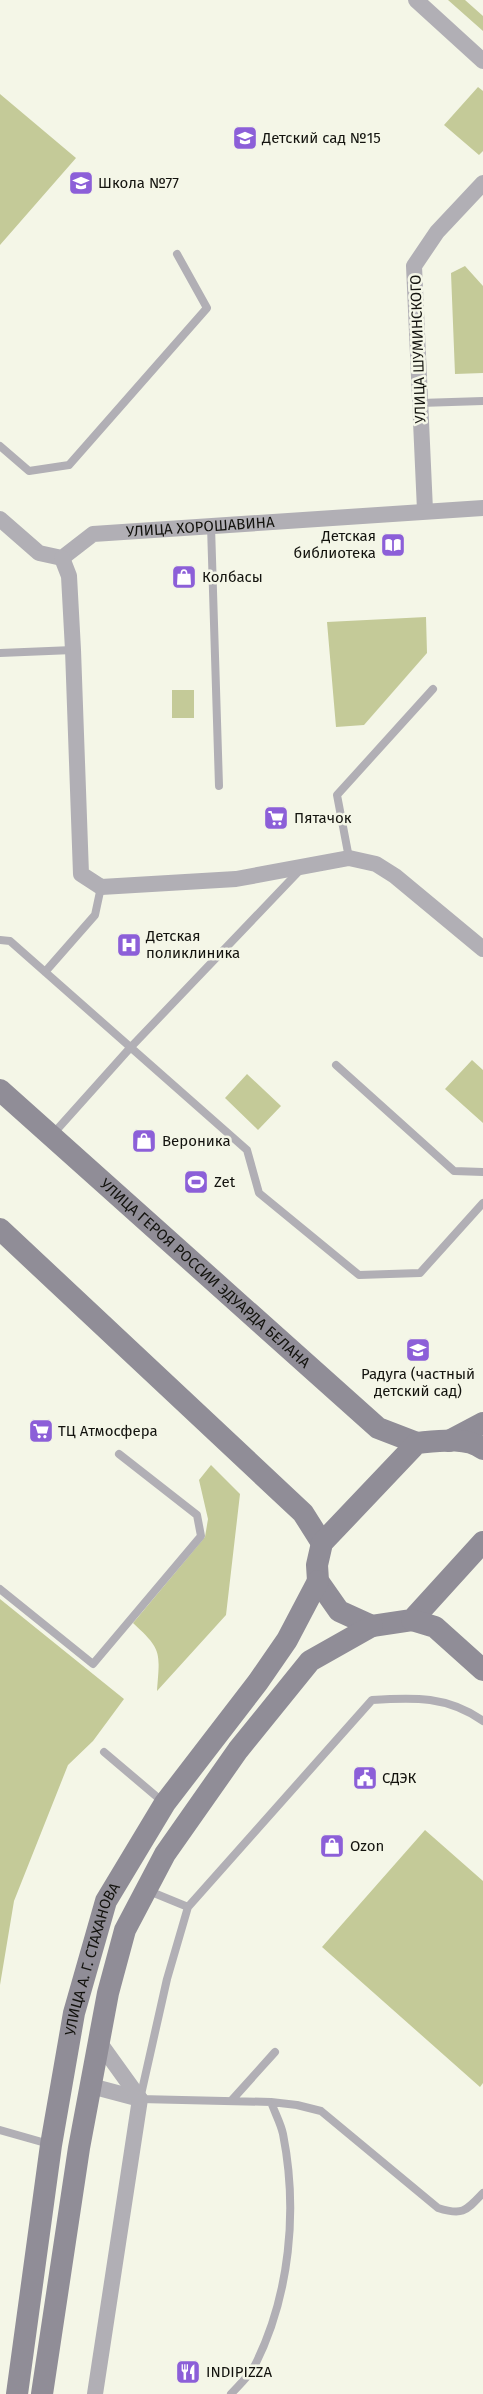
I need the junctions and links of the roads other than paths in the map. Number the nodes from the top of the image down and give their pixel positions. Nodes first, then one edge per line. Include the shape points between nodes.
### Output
1 (416, 0) edge
2 (483, 61) edge
3 (483, 183) edge
4 (177, 254) dead end
5 (483, 401) edge
6 (420, 403) junction
7 (0, 446) edge
8 (483, 508) edge
9 (425, 510) junction
10 (0, 519) edge
11 (211, 526) junction
12 (62, 558) junction
13 (0, 645) edge
14 (74, 650) junction
15 (9, 652) junction
16 (0, 653) edge
17 (433, 689) dead end
18 (219, 786) dead end
19 (349, 858) junction
20 (305, 866) junction
21 (101, 887) junction
22 (0, 940) edge
23 (483, 949) edge
24 (45, 972) junction
25 (130, 1048) junction
26 (336, 1065) dead end
27 (0, 1090) edge
28 (51, 1137) junction
29 (483, 1172) edge
30 (483, 1203) edge
31 (0, 1229) edge
32 (483, 1423) edge
33 (449, 1441) junction
34 (417, 1443) junction
35 (483, 1449) edge
36 (119, 1454) dead end
37 (483, 1542) edge
38 (322, 1543) junction
39 (318, 1581) junction
40 (0, 1589) edge
41 (412, 1620) junction
42 (372, 1626) junction
43 (483, 1670) edge
44 (483, 1721) edge
45 (104, 1752) dead end
46 (165, 1803) junction
47 (146, 1890) junction
48 (188, 1907) junction
49 (99, 2042) junction
50 (275, 2052) dead end
51 (91, 2086) junction
52 (140, 2099) junction
53 (231, 2101) junction
54 (271, 2102) junction
55 (0, 2130) edge
56 (51, 2145) junction
57 (483, 2193) edge
58 (17, 2394) edge
59 (42, 2394) edge
60 (95, 2394) edge
61 (231, 2394) edge

1 - 2 street
3 - 6 street, УЛИЦА ШУМИНСКОГО via 437,232 414,266
4 - 7 lane via 207,308 69,464 29,471
5 - 6 lane
6 - 9 street, УЛИЦА ШУМИНСКОГО
8 - 9 street, УЛИЦА ХОРОШАВИНА
9 - 11 street, УЛИЦА ХОРОШАВИНА
10 - 12 street via 38,553
11 - 12 street, УЛИЦА ХОРОШАВИНА via 93,534
11 - 18 lane
12 - 14 street via 69,576
13 - 15 lane
14 - 15 lane
14 - 21 street via 81,874
15 - 16 lane
17 - 19 lane via 337,795
19 - 20 street
19 - 23 street via 376,864 395,876
20 - 21 street via 236,879
20 - 25 lane
21 - 24 lane via 95,915
22 - 24 lane via 10,941
24 - 25 lane
25 - 28 lane
25 - 30 lane via 247,1150 260,1193 359,1275 420,1273
26 - 29 lane via 454,1171
27 - 28 main road, УЛИЦА ГЕРОЯ РОССИИ ЭДУАРДА БЕЛАНА
28 - 34 main road, УЛИЦА ГЕРОЯ РОССИИ ЭДУАРДА БЕЛАНА via 378,1428
31 - 38 main road via 303,1514
32 - 33 main road
33 - 34 main road
33 - 35 main road via 477,1444
34 - 38 main road
36 - 40 lane via 197,1516 200,1536 93,1664
37 - 41 main road
38 - 39 main road via 317,1565
39 - 42 main road via 339,1611
39 - 46 main road, УЛИЦА А. Г. СТАХАНОВА via 282,1647
41 - 42 main road
41 - 43 main road via 435,1627
42 - 47 main road, УЛИЦА А. Г. СТАХАНОВА via 310,1661 232,1758 165,1854
44 - 48 lane via 458,1706 416,1697 372,1700
45 - 46 lane
46 - 56 main road, УЛИЦА А. Г. СТАХАНОВА via 106,1901 74,2013
47 - 48 lane
47 - 49 main road, УЛИЦА А. Г. СТАХАНОВА via 125,1930
48 - 52 lane via 167,1979
49 - 51 main road, УЛИЦА А. Г. СТАХАНОВА
49 - 52 street
50 - 53 lane
51 - 52 street
51 - 59 main road, УЛИЦА А. Г. СТАХАНОВА
52 - 53 lane
52 - 60 street
53 - 54 lane
54 - 57 lane via 321,2111 438,2208 453,2213 466,2211
54 - 61 lane via 283,2133 291,2234 277,2307 255,2366
55 - 56 lane
56 - 58 main road, УЛИЦА А. Г. СТАХАНОВА

